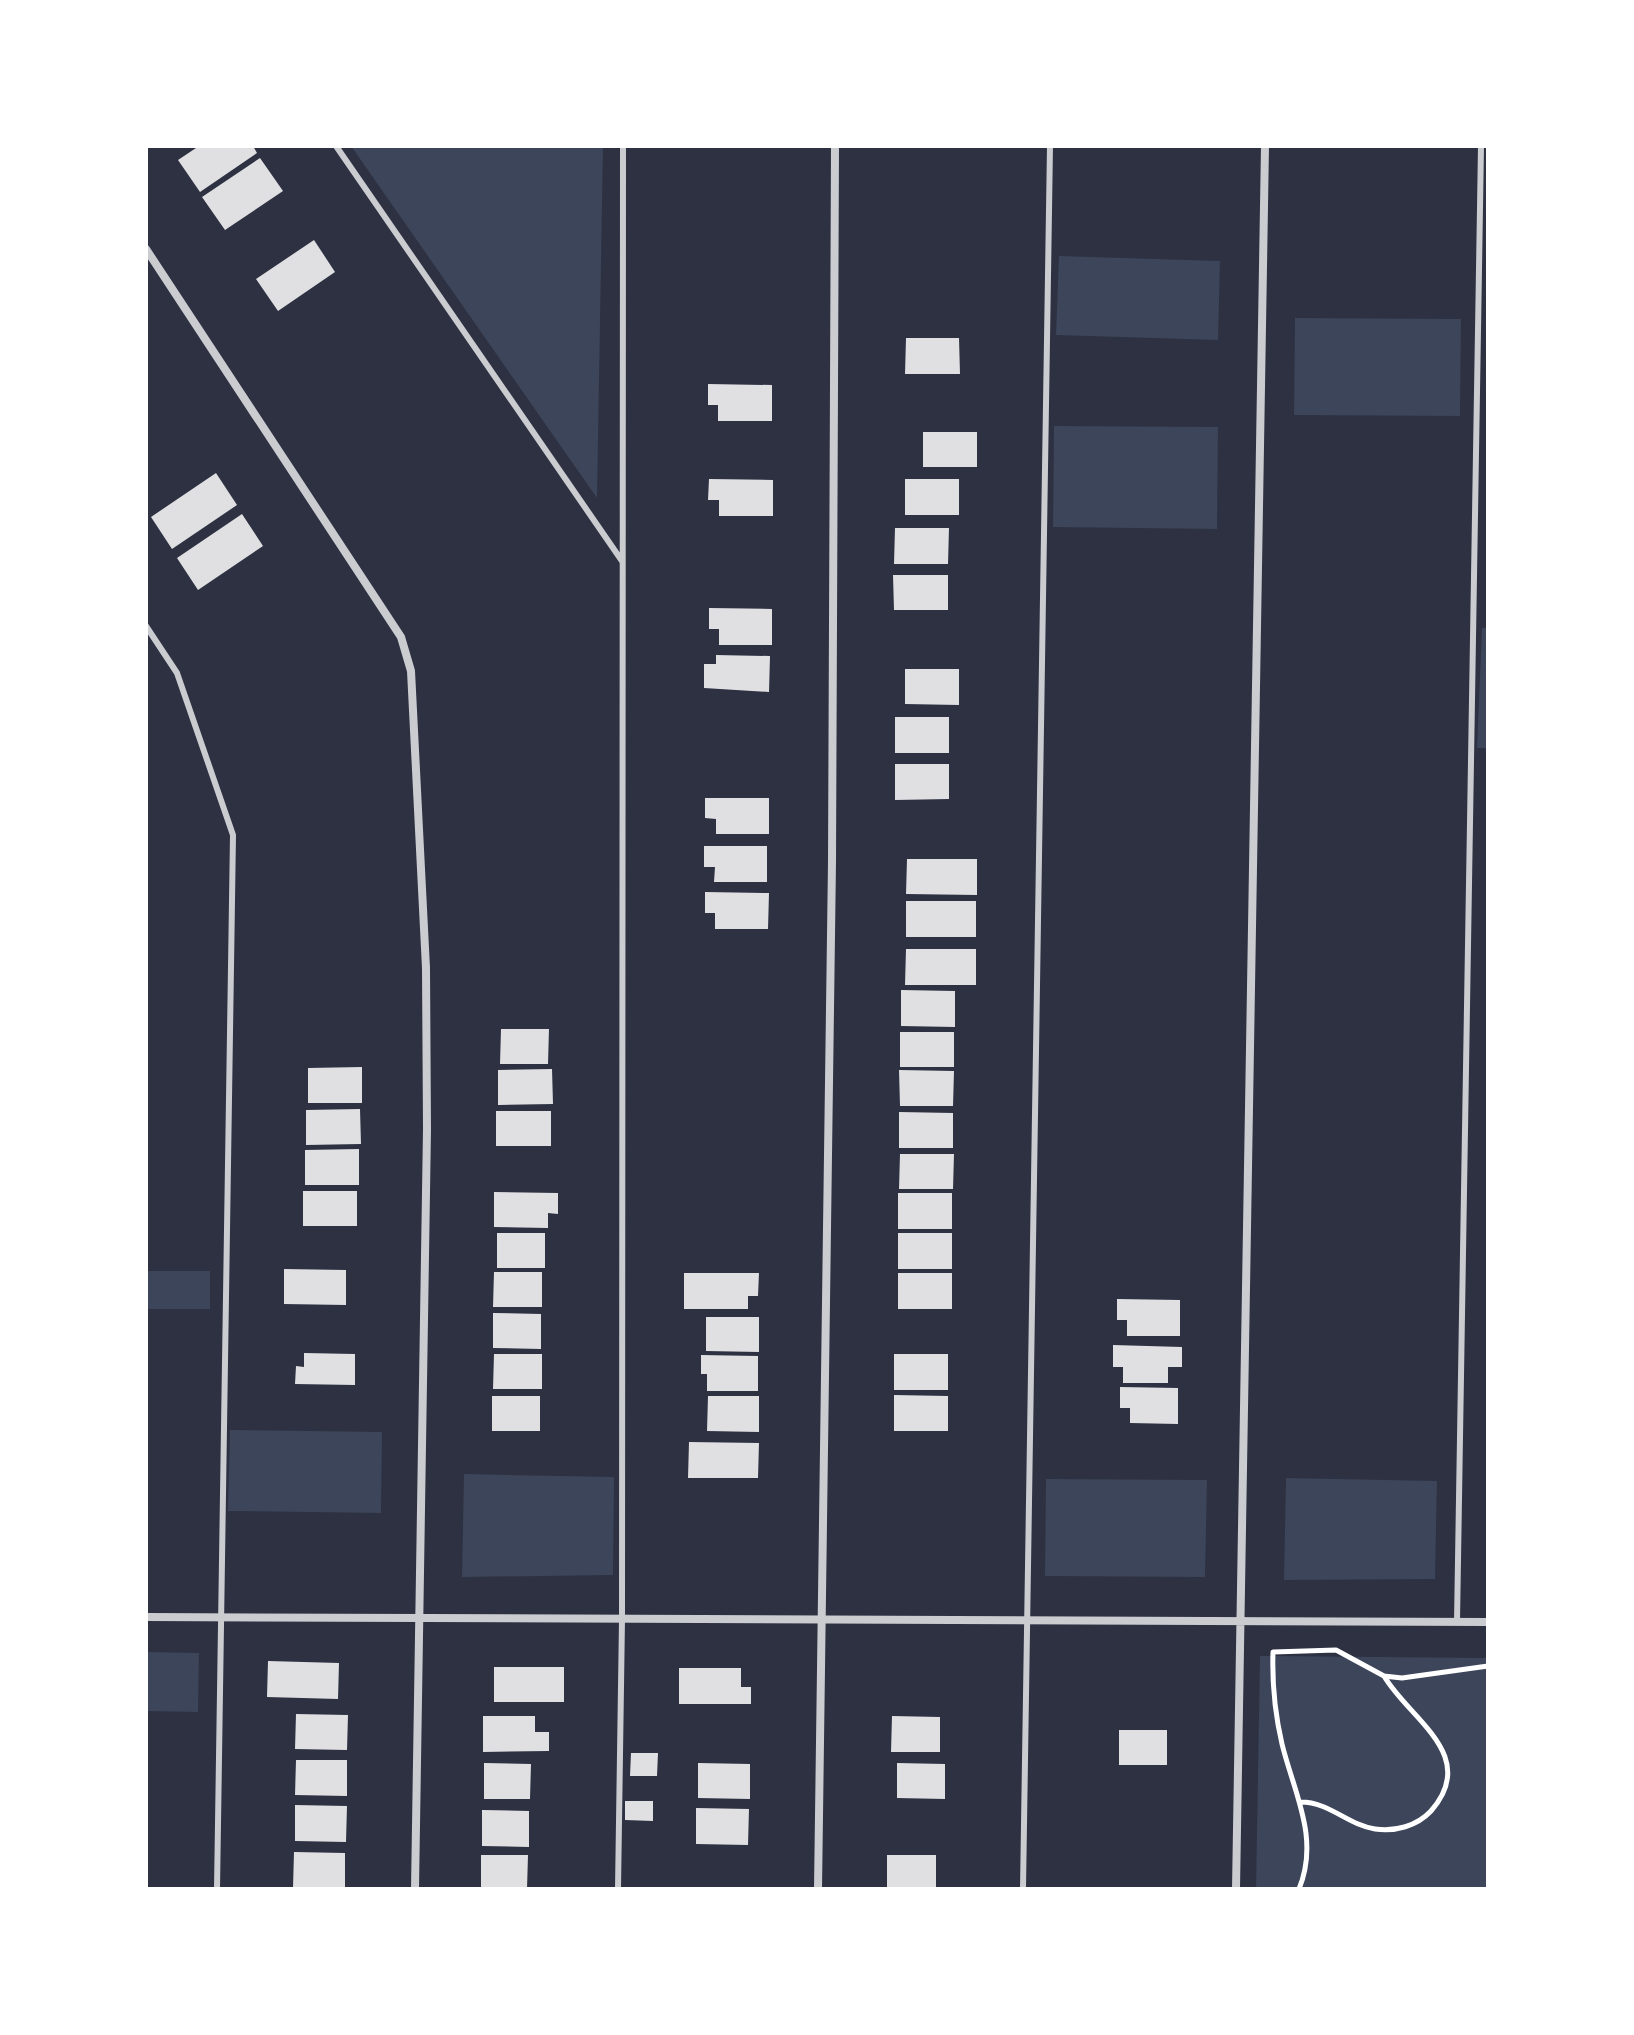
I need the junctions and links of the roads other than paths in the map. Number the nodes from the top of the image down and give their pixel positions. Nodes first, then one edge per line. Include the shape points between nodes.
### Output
1 (336, 146) edge
2 (623, 146) edge
3 (835, 146) edge
4 (1050, 146) edge
5 (1265, 146) edge
6 (1481, 146) edge
7 (146, 249) edge
8 (623, 562) junction
9 (146, 626) edge
10 (146, 1617) edge
11 (224, 1617) junction
12 (420, 1618) junction
13 (622, 1619) junction
14 (823, 1620) junction
15 (1028, 1621) junction
16 (1241, 1621) junction
17 (1457, 1622) junction
18 (1488, 1622) edge
19 (217, 1889) edge
20 (415, 1889) edge
21 (618, 1889) edge
22 (818, 1889) edge
23 (1023, 1889) edge
24 (1236, 1889) edge

1 - 8 lane
2 - 8 lane
3 - 14 street
4 - 15 lane
5 - 16 street
6 - 17 lane
7 - 12 street via 408,653 426,982
8 - 13 lane
9 - 11 lane via 177,673 233,835
10 - 11 street
11 - 12 street
11 - 19 lane
12 - 13 street
12 - 20 street
13 - 14 street
13 - 21 lane
14 - 15 street
14 - 22 street
15 - 16 street
15 - 23 lane
16 - 17 street
16 - 24 street
17 - 18 street

